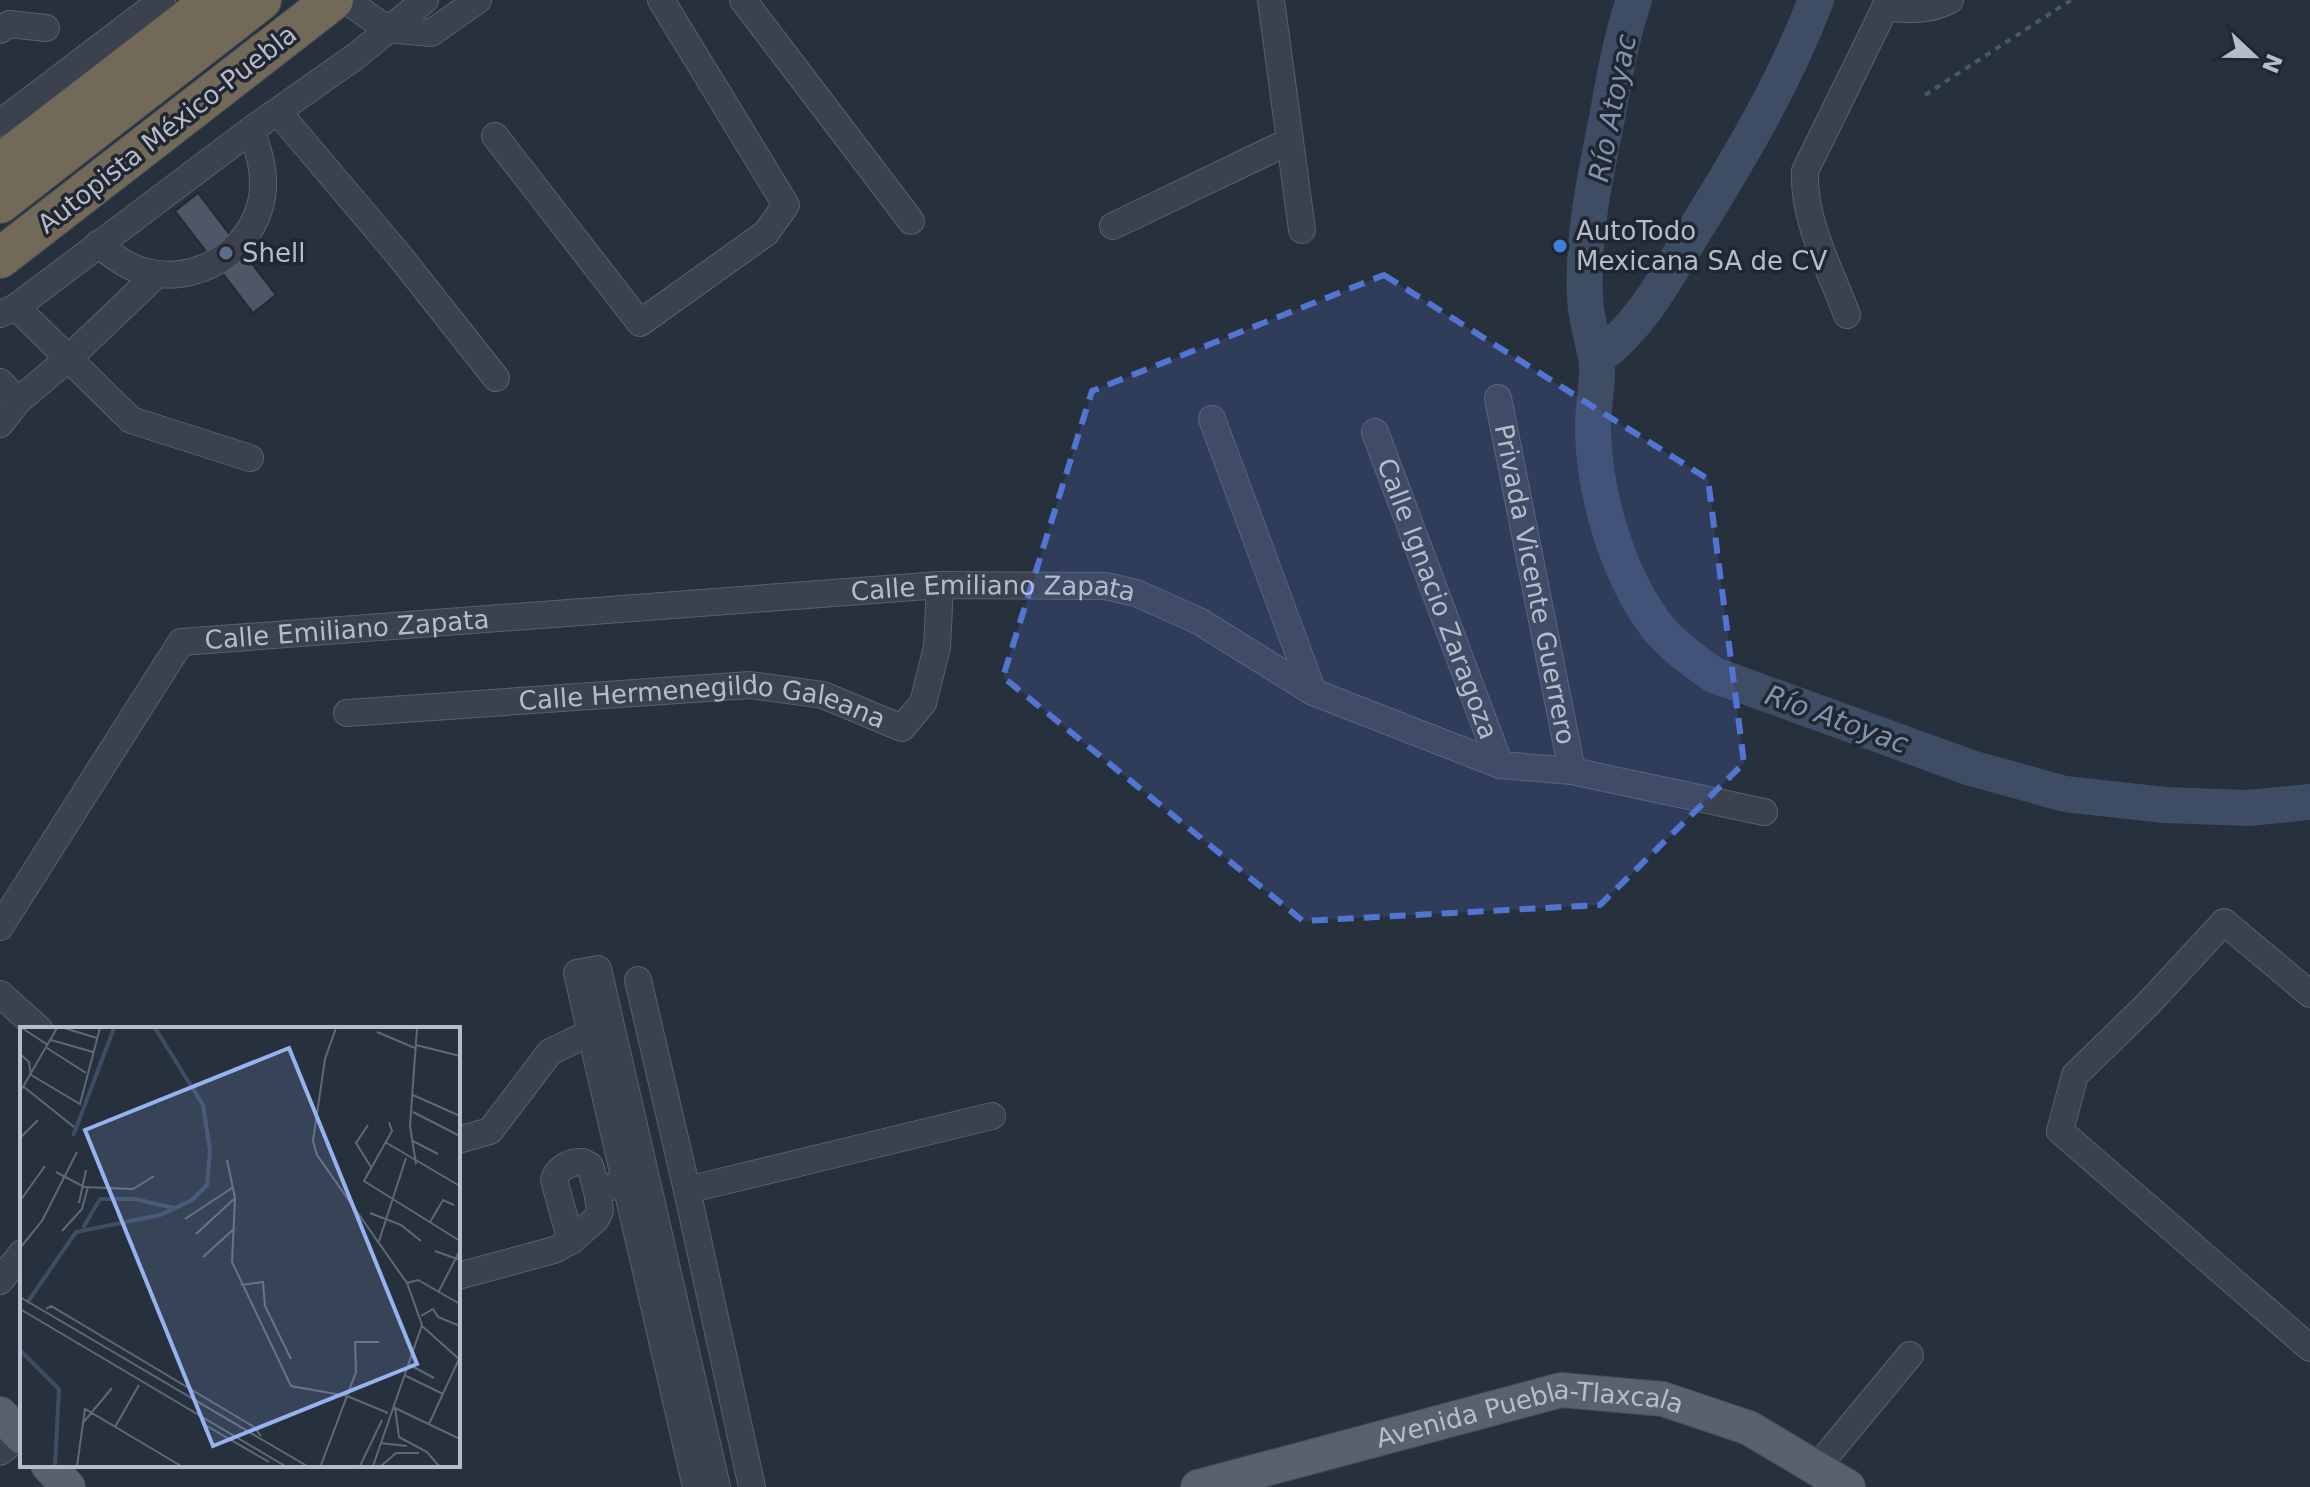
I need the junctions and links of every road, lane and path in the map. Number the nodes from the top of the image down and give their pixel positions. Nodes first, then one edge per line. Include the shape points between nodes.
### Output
1 (213, 0) edge
2 (261, 0) edge
3 (308, 0) edge
4 (425, 0) edge
5 (478, 0) edge
6 (661, 0) edge
7 (743, 0) edge
8 (1271, 0) edge
9 (1950, 0) edge
10 (2071, 0) edge
11 (345, 1) edge
12 (1887, 4) edge
13 (145, 5) edge
14 (46, 28) dead end
15 (387, 29) junction
16 (0, 30) edge
17 (1925, 95) dead end
18 (278, 112) junction
19 (0, 123) edge
20 (251, 130) junction
21 (495, 136) dead end
22 (1290, 141) junction
23 (0, 164) edge
24 (0, 203) edge
25 (911, 221) dead end
26 (1113, 226) dead end
27 (1302, 230) dead end
28 (0, 238) edge
29 (98, 244) junction
30 (0, 258) edge
31 (157, 274) junction
32 (0, 278) edge
33 (8, 310) edge
34 (1847, 315) dead end
35 (69, 358) junction
36 (496, 378) dead end
37 (9, 392) edge
38 (1498, 398) dead end
39 (1212, 419) dead end
40 (0, 424) edge
41 (1375, 432) dead end
42 (250, 458) dead end
43 (940, 585) junction
44 (1313, 692) junction
45 (347, 713) dead end
46 (1500, 765) junction
47 (1572, 771) junction
48 (1764, 812) dead end
49 (0, 927) edge
50 (638, 980) dead end
51 (0, 994) edge
52 (2310, 994) edge
53 (37, 1027) edge
54 (992, 1116) dead end
55 (460, 1139) edge
56 (636, 1180) junction
57 (687, 1190) junction
58 (597, 1191) junction
59 (571, 1241) junction
60 (20, 1256) edge
61 (460, 1275) edge
62 (0, 1281) edge
63 (2310, 1348) edge
64 (1910, 1355) dead end
65 (693, 1427) junction
66 (50, 1467) edge
67 (1817, 1467) junction
68 (68, 1487) edge
69 (696, 1487) edge
70 (717, 1487) edge
71 (752, 1487) edge
72 (1198, 1487) edge
73 (1848, 1487) edge

1 - 23 highway
2 - 24 highway
3 - 28 highway
4 - 15 street
5 - 15 street via 431,33
6 - 21 street via 786,205 766,233 640,323
7 - 25 street
8 - 22 street
9 - 12 street via 1912,10
10 - 17 path
11 - 15 street
11 - 30 highway, Autopista México-Puebla
11 - 32 street
12 - 34 street via 1805,171 1809,217
13 - 19 street
14 - 16 street via 9,24
15 - 18 street
18 - 20 street
18 - 36 street
20 - 29 street
20 - 31 street via 264,180 251,228 217,263 188,274
22 - 26 street
22 - 27 street
29 - 31 street via 128,265
29 - 33 street
31 - 35 street
33 - 35 street
35 - 37 street
35 - 42 street via 131,420
37 - 40 street
38 - 47 street, Privada Vicente Guerrero
39 - 44 street
41 - 46 street, Calle Ignacio Zaragoza
43 - 44 street, Calle Emiliano Zapata via 1105,586 1136,593 1199,621
43 - 45 street, Calle Hermenegildo Galeana via 937,647 923,703 902,728 823,695 750,685
43 - 49 street, Calle Emiliano Zapata via 181,642
44 - 46 street, Calle Emiliano Zapata
46 - 47 street, Calle Emiliano Zapata
47 - 48 street, Calle Emiliano Zapata
50 - 57 street
51 - 53 street
52 - 63 street via 2224,922 2075,1075 2060,1131
54 - 57 street
55 - 56 street via 490,1131 550,1052 600,1032
56 - 58 street
56 - 65 street
57 - 71 street
58 - 59 street via 596,1219
58 - 59 street via 590,1166 583,1162 555,1173
59 - 61 street
60 - 62 street
64 - 67 street
65 - 69 street
65 - 70 street
66 - 68 main road
67 - 72 main road, Avenida Puebla-Tlaxcala via 1749,1428 1663,1399 1561,1390
67 - 73 main road, Avenida Puebla-Tlaxcala

